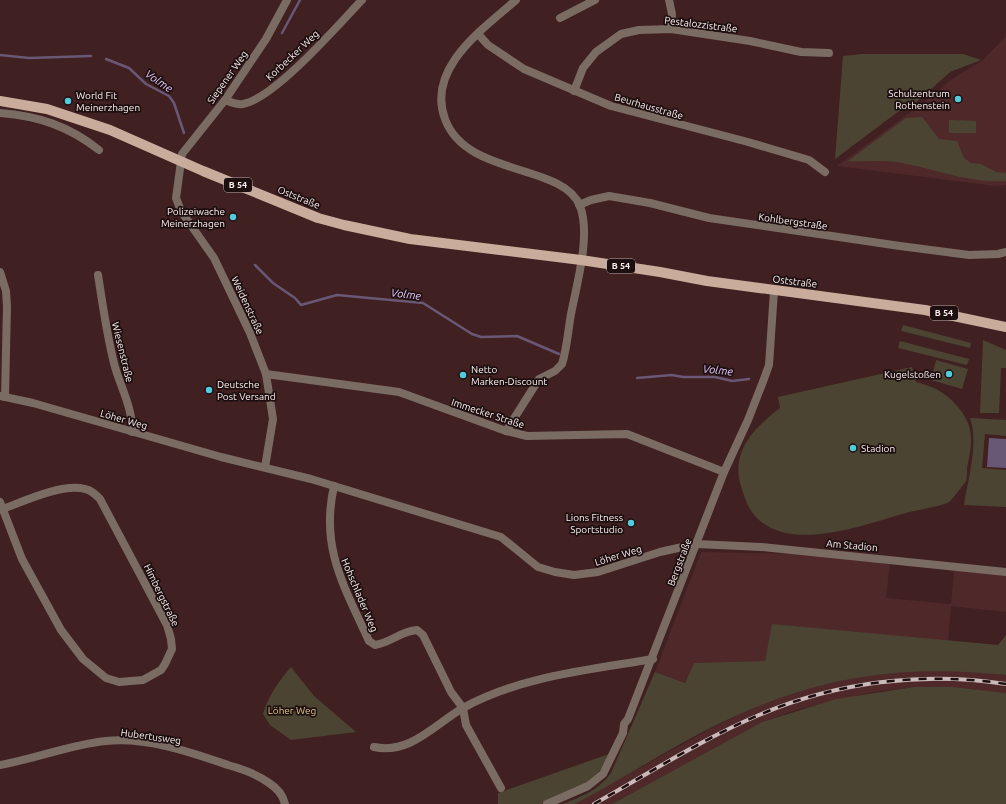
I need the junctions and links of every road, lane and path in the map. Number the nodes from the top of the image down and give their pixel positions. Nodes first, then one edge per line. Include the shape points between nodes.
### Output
1 (287, 0) edge
2 (362, 0) edge
3 (516, 0) edge
4 (595, 0) edge
5 (670, 0) edge
6 (560, 18) dead end
7 (671, 29) junction
8 (478, 34) junction
9 (829, 53) dead end
10 (574, 91) junction
11 (225, 100) junction
12 (0, 101) edge
13 (22, 104) junction
14 (0, 113) edge
15 (21, 115) junction
16 (99, 150) dead end
17 (182, 162) junction
18 (825, 172) dead end
19 (579, 205) junction
20 (1006, 252) edge
21 (581, 260) junction
22 (0, 272) edge
23 (98, 275) dead end
24 (774, 291) junction
25 (1006, 326) edge
26 (266, 374) junction
27 (3, 396) edge
28 (506, 431) junction
29 (132, 432) junction
30 (265, 467) junction
31 (724, 472) junction
32 (334, 486) junction
33 (1, 505) edge
34 (696, 544) junction
35 (1006, 572) edge
36 (653, 658) junction
37 (463, 708) junction
38 (374, 747) dead end
39 (0, 765) edge
40 (501, 788) dead end
41 (285, 804) edge
42 (547, 804) edge

1 - 11 street, Siepener Weg via 266,39
2 - 11 street, Korbecker Weg via 274,87 243,104
3 - 8 street
4 - 6 street
5 - 7 street
7 - 9 street, Pestalozzistraße via 801,52
7 - 10 street, Pestalozzistraße via 639,30 621,34 596,52 583,68
8 - 10 street, Beurhausstraße via 488,45 524,69
8 - 19 street via 453,61 444,80 441,96 447,125 454,135 470,148 495,162 558,183
10 - 18 street, Beurhausstraße via 611,106 809,160
11 - 17 street, Siepener Weg via 182,154
12 - 13 main road, Oststraße / B 54
13 - 15 street
13 - 17 main road, Oststraße / B 54 via 47,109 102,127
14 - 15 street
15 - 16 street via 81,135
17 - 21 main road, Oststraße / B 54 via 318,218 344,225 410,239
17 - 26 street, Weidenstraße via 176,198 181,211 218,265
19 - 20 street, Kohlbergstraße via 609,196 710,218 907,247 969,255
19 - 21 street via 583,224
21 - 24 main road, Oststraße / B 54
21 - 28 street via 562,364 555,371 539,379
22 - 27 street via 6,298
23 - 29 street, Wiesenstraße via 106,327 115,367 132,419
24 - 25 main road, Oststraße / B 54 via 924,310
24 - 31 street, Bergstraße via 768,365 748,420
26 - 28 street, Immecker Straße via 399,392
26 - 30 street, Weidenstraße via 273,419
27 - 29 street, Löher Weg
28 - 31 street, Immecker Straße via 527,436 627,434
29 - 30 street, Löher Weg
30 - 32 street, Löher Weg
31 - 34 street, Bergstraße
32 - 34 street, Löher Weg via 501,537 538,567 555,572 574,575 598,572 660,552
32 - 37 street, Hohschlader Weg via 329,533 332,552 369,641 375,645 384,644 409,631 417,630 423,635 451,692
33 - 33 street, Himbergstraße via 22,559 40,593 61,630 83,658 106,678 119,682 143,680 161,670 172,649 167,625 100,499 83,488 43,494
34 - 35 street, Am Stadion via 761,547
34 - 36 street, Bergstraße
36 - 37 street via 525,682
36 - 42 street, Bergstraße via 628,720 624,724 623,733 603,774 588,786
37 - 38 street via 408,743 393,748
37 - 40 street, Hohschlader Weg via 466,725
39 - 41 street, Hubertusweg via 107,741 141,743 194,753 252,774 274,786

